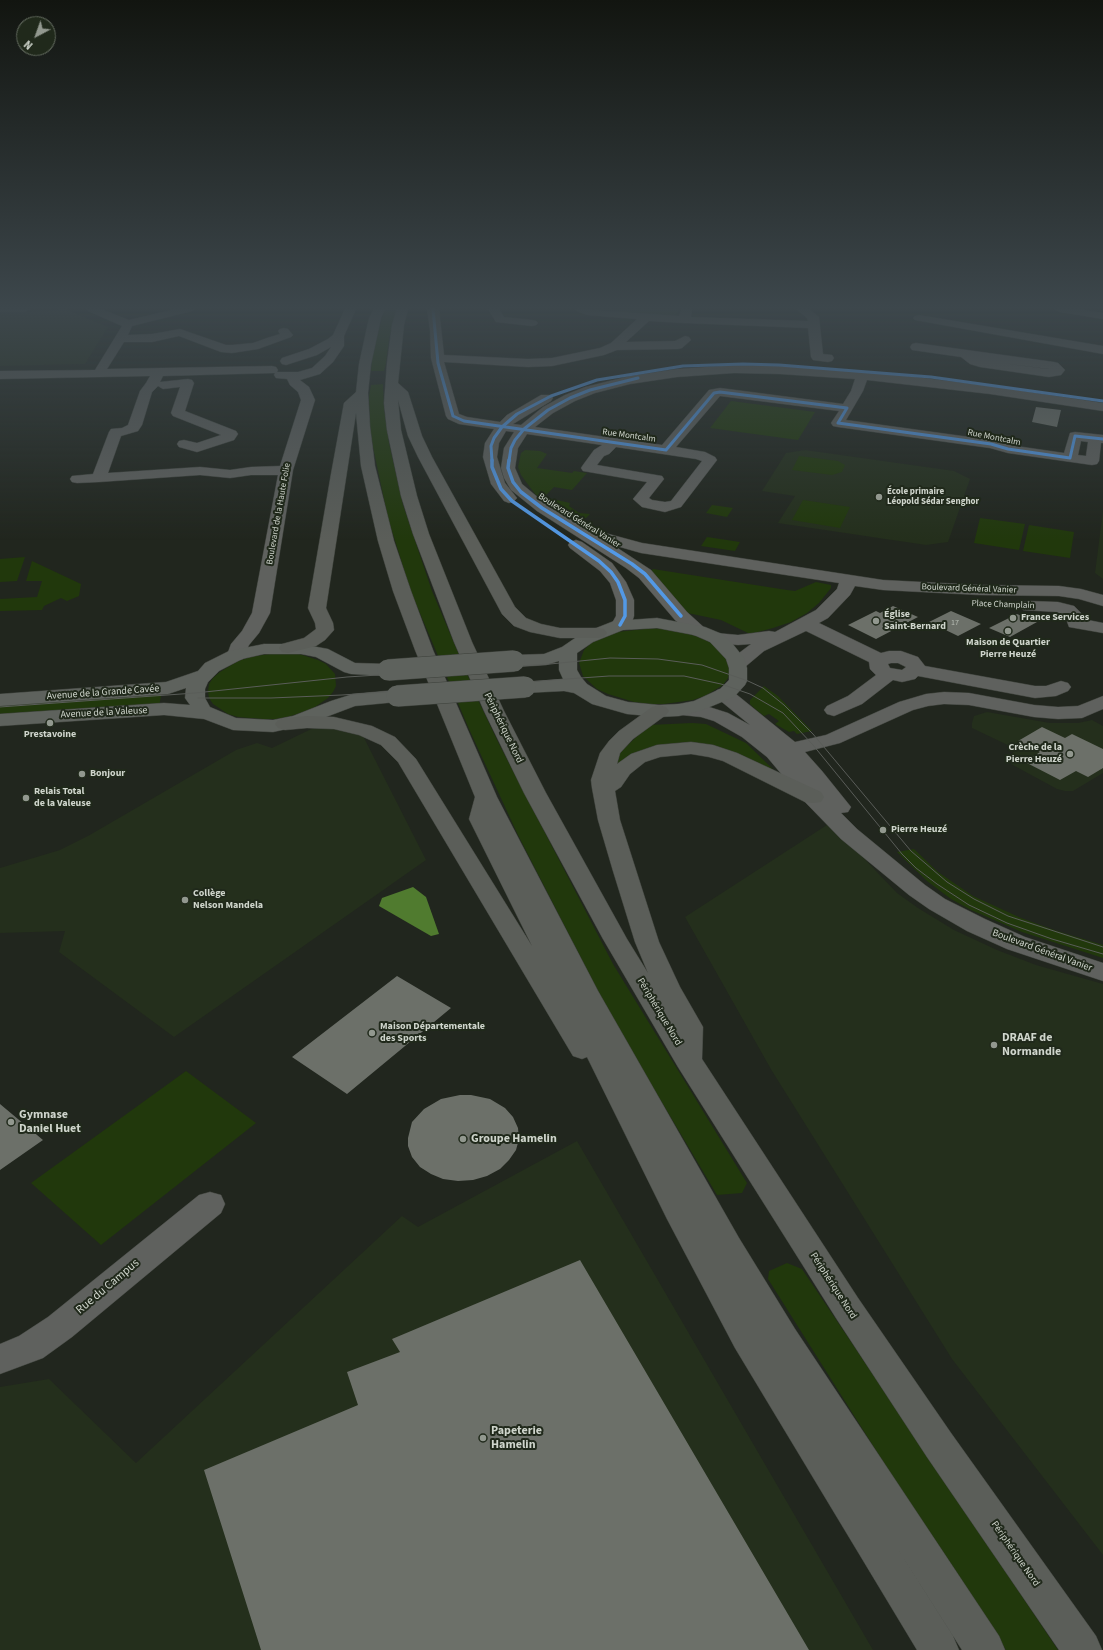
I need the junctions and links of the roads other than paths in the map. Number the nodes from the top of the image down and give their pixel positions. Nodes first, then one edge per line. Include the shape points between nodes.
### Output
1 (165, 386) edge
2 (187, 386) edge
3 (299, 386) edge
4 (363, 386) edge
5 (392, 386) edge
6 (394, 386) edge
7 (446, 386) edge
8 (578, 386) edge
9 (606, 386) edge
10 (859, 386) edge
11 (971, 386) edge
12 (984, 386) edge
13 (149, 388) joint
14 (362, 393) junction
15 (1103, 401) edge
16 (1103, 407) edge
17 (847, 408) junction
18 (513, 428) junction
19 (1099, 439) edge
20 (184, 444) dead end
21 (608, 447) junction
22 (666, 450) junction
23 (1070, 458) junction
24 (286, 470) junction
25 (99, 478) junction
26 (77, 479) dead end
27 (582, 533) junction
28 (563, 536) junction
29 (849, 581) junction
30 (1096, 598) edge
31 (894, 599) dead end
32 (806, 624) junction
33 (620, 625) junction
34 (1103, 628) edge
35 (699, 631) junction
36 (250, 633) junction
37 (598, 633) junction
38 (784, 634) junction
39 (716, 638) junction
40 (279, 648) junction
41 (568, 651) junction
42 (236, 655) junction
43 (338, 663) junction
44 (738, 663) junction
45 (885, 667) junction
46 (203, 675) junction
47 (1061, 687) dead end
48 (580, 688) junction
49 (724, 694) junction
50 (0, 700) edge
51 (1103, 702) edge
52 (327, 709) junction
53 (669, 710) junction
54 (834, 710) dead end
55 (207, 714) junction
56 (0, 720) edge
57 (285, 724) junction
58 (782, 751) junction
59 (603, 788) junction
60 (813, 797) junction
61 (486, 798) junction
62 (883, 861) junction
63 (1103, 972) edge
64 (688, 1060) junction
65 (210, 1204) dead end
66 (678, 1210) junction
67 (0, 1359) edge
68 (939, 1650) edge
69 (985, 1650) edge
70 (1082, 1650) edge

1 - 13 street
2 - 20 street via 178,413 231,434 229,437 197,448
3 - 24 street, Boulevard de la Haute Folie via 304,390 308,400
4 - 14 highway
5 - 64 highway, Périphérique Nord via 394,430 409,496 435,574 463,642 535,793 615,939
6 - 37 highway via 402,392 425,457 508,610 520,622 536,628 564,633
7 - 18 street, Rue Montcalm via 453,416 464,421
8 - 18 street, Boulevard Général Vanier via 522,411
9 - 18 street, Boulevard Général Vanier via 570,398
10 - 17 street, Rue Montcalm
11 - 16 street, Boulevard Général Vanier
12 - 15 street, Boulevard Général Vanier
13 - 25 street via 133,428 116,432
14 - 40 highway via 351,403 317,608 325,630 310,642
14 - 61 highway via 368,466 386,541 424,650
17 - 22 street, Rue Montcalm via 714,393
17 - 23 street, Rue Montcalm via 838,423 991,444
18 - 21 street, Rue Montcalm
18 - 27 street, Boulevard Général Vanier via 515,440 508,468 513,482 532,501
18 - 28 street, Boulevard Général Vanier via 494,438 491,449 492,467 498,484 516,504
19 - 23 street, Rue Montcalm via 1092,460
19 - 23 street, Rue Montcalm via 1075,436
21 - 22 street, Rue Montcalm
21 - 22 street, Rue Montcalm via 599,453 588,468 657,478 641,499 647,504 665,507 676,504 710,460 700,455
24 - 25 street
24 - 36 street, Boulevard de la Haute Folie via 265,596 261,613
25 - 26 street
27 - 28 street, Boulevard Général Vanier
27 - 29 street, Boulevard Général Vanier via 641,548
27 - 35 street, Boulevard Général Vanier via 645,574 681,616
28 - 33 street, Boulevard Général Vanier via 599,561 614,576 625,600 625,616
29 - 30 street, Boulevard Général Vanier via 918,588 1059,592
29 - 32 street via 828,609
31 - 34 street, Place Champlain via 1058,606 1073,614 1075,623
32 - 38 street
32 - 45 street
33 - 35 main road via 671,624
33 - 37 main road
35 - 39 main road
36 - 40 street via 257,641
36 - 42 street, Boulevard de la Haute Folie via 240,644
37 - 41 main road
38 - 39 street via 738,640
38 - 44 street via 750,652
39 - 44 main road
40 - 42 main road
40 - 43 main road via 314,652
41 - 43 main road, bridge via 546,659 388,670 359,669
41 - 48 main road via 568,670
42 - 46 main road via 217,664
43 - 52 main road via 345,672 347,684 342,695
44 - 49 main road via 738,681
45 - 47 street via 889,657 901,657 914,664 915,670 1035,692 1049,692
45 - 54 street via 855,700
46 - 50 main road, Avenue de la Grande Cavée via 168,688
46 - 55 main road via 197,684 195,698
48 - 52 main road, bridge via 564,685 397,696 353,700
48 - 53 main road via 599,700 636,710
49 - 53 main road via 700,705
49 - 58 street, Boulevard Général Vanier
51 - 58 street via 1082,712 1058,714 958,698 917,702 833,739
52 - 57 main road, Avenue de la Valeuse via 308,718
53 - 58 street, Boulevard Général Vanier via 703,711 734,723
53 - 59 highway via 626,735 610,753 603,775
55 - 56 main road, Avenue de la Valeuse via 164,709
55 - 57 main road, Avenue de la Valeuse via 243,725
57 - 66 highway via 334,723 365,730 388,741 406,759
58 - 60 street, Boulevard Général Vanier
58 - 62 street, Boulevard Général Vanier via 815,774
59 - 60 highway via 614,783 617,776 630,763 642,756 667,749 692,748 730,757
59 - 64 highway via 622,864 647,942 667,987 690,1027
60 - 62 street, Boulevard Général Vanier via 849,834
61 - 66 highway via 480,820
61 - 69 highway via 585,991 732,1253 783,1339
62 - 63 street, Boulevard Général Vanier via 937,904 976,925 1016,943
64 - 70 highway, Périphérique Nord via 939,1445
65 - 67 street, Rue du Campus via 60,1327 31,1346
66 - 68 highway via 747,1338

